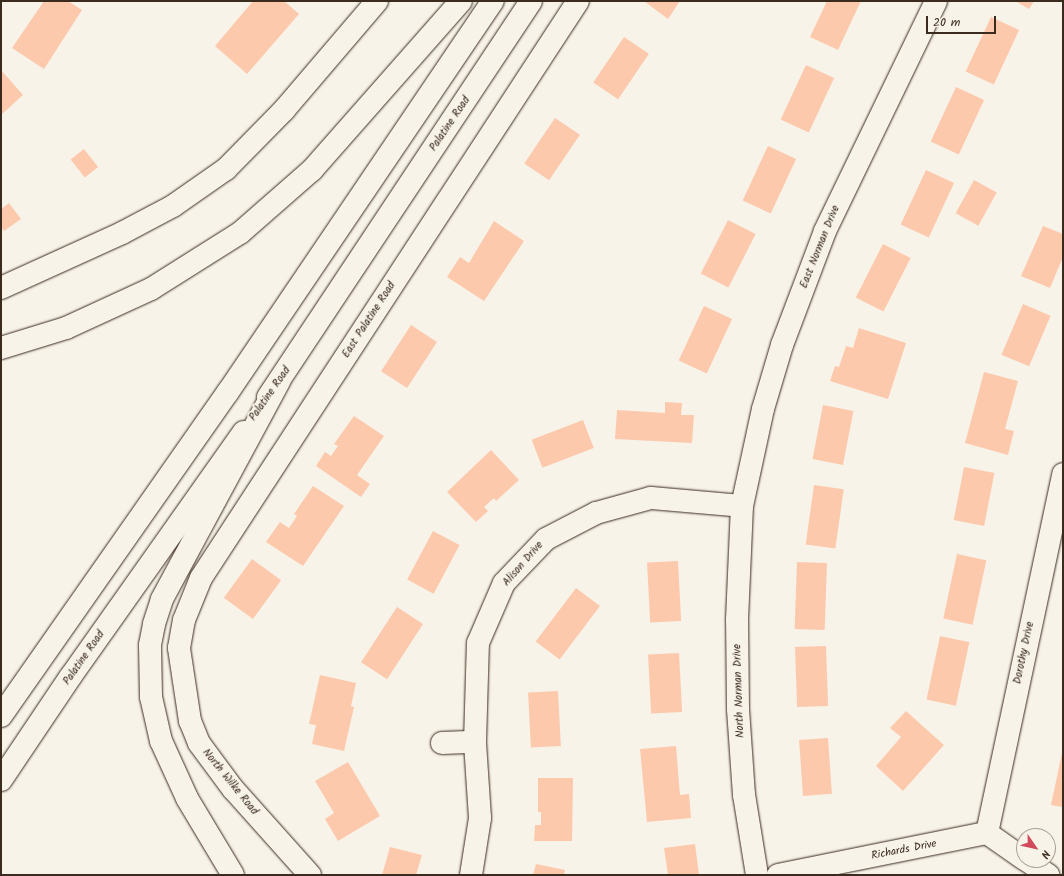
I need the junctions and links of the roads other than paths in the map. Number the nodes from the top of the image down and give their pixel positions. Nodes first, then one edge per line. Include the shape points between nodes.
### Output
1 (377, 1) edge
2 (461, 1) edge
3 (493, 1) edge
4 (532, 1) edge
5 (578, 1) edge
6 (936, 1) edge
7 (1, 288) edge
8 (1, 348) edge
9 (279, 382) junction
10 (1063, 474) edge
11 (742, 506) junction
12 (179, 648) joint
13 (1, 716) edge
14 (475, 742) junction
15 (442, 743) dead end
16 (1, 780) edge
17 (987, 833) junction
18 (1016, 853) edge
19 (1038, 868) edge
20 (234, 875) edge
21 (310, 875) edge
22 (471, 875) edge
23 (757, 875) edge
24 (778, 875) edge
25 (1048, 875) edge

1 - 7 main road via 284,110 226,170 173,206 122,233
2 - 8 main road via 352,128 312,170 240,234 151,289 66,328
3 - 13 main road via 228,392
4 - 9 main road, Palatine Road
5 - 12 main road, East Palatine Road via 201,578 184,620
6 - 11 main road, East Norman Drive via 825,231 782,345 764,409
9 - 16 main road, Palatine Road via 71,676
9 - 20 main road via 162,599 150,645 151,697 161,741 187,798
10 - 17 main road, Dorothy Drive
11 - 14 main road, Alison Drive via 651,498 596,513 546,539 504,583 478,643
11 - 23 main road, North Norman Drive via 737,620 738,709 744,795
12 - 21 main road, North Wilke Road via 190,721 200,743 233,788
14 - 15 main road
14 - 22 main road, Alison Drive via 480,818
17 - 18 main road
17 - 24 main road, Richards Drive
19 - 25 main road

